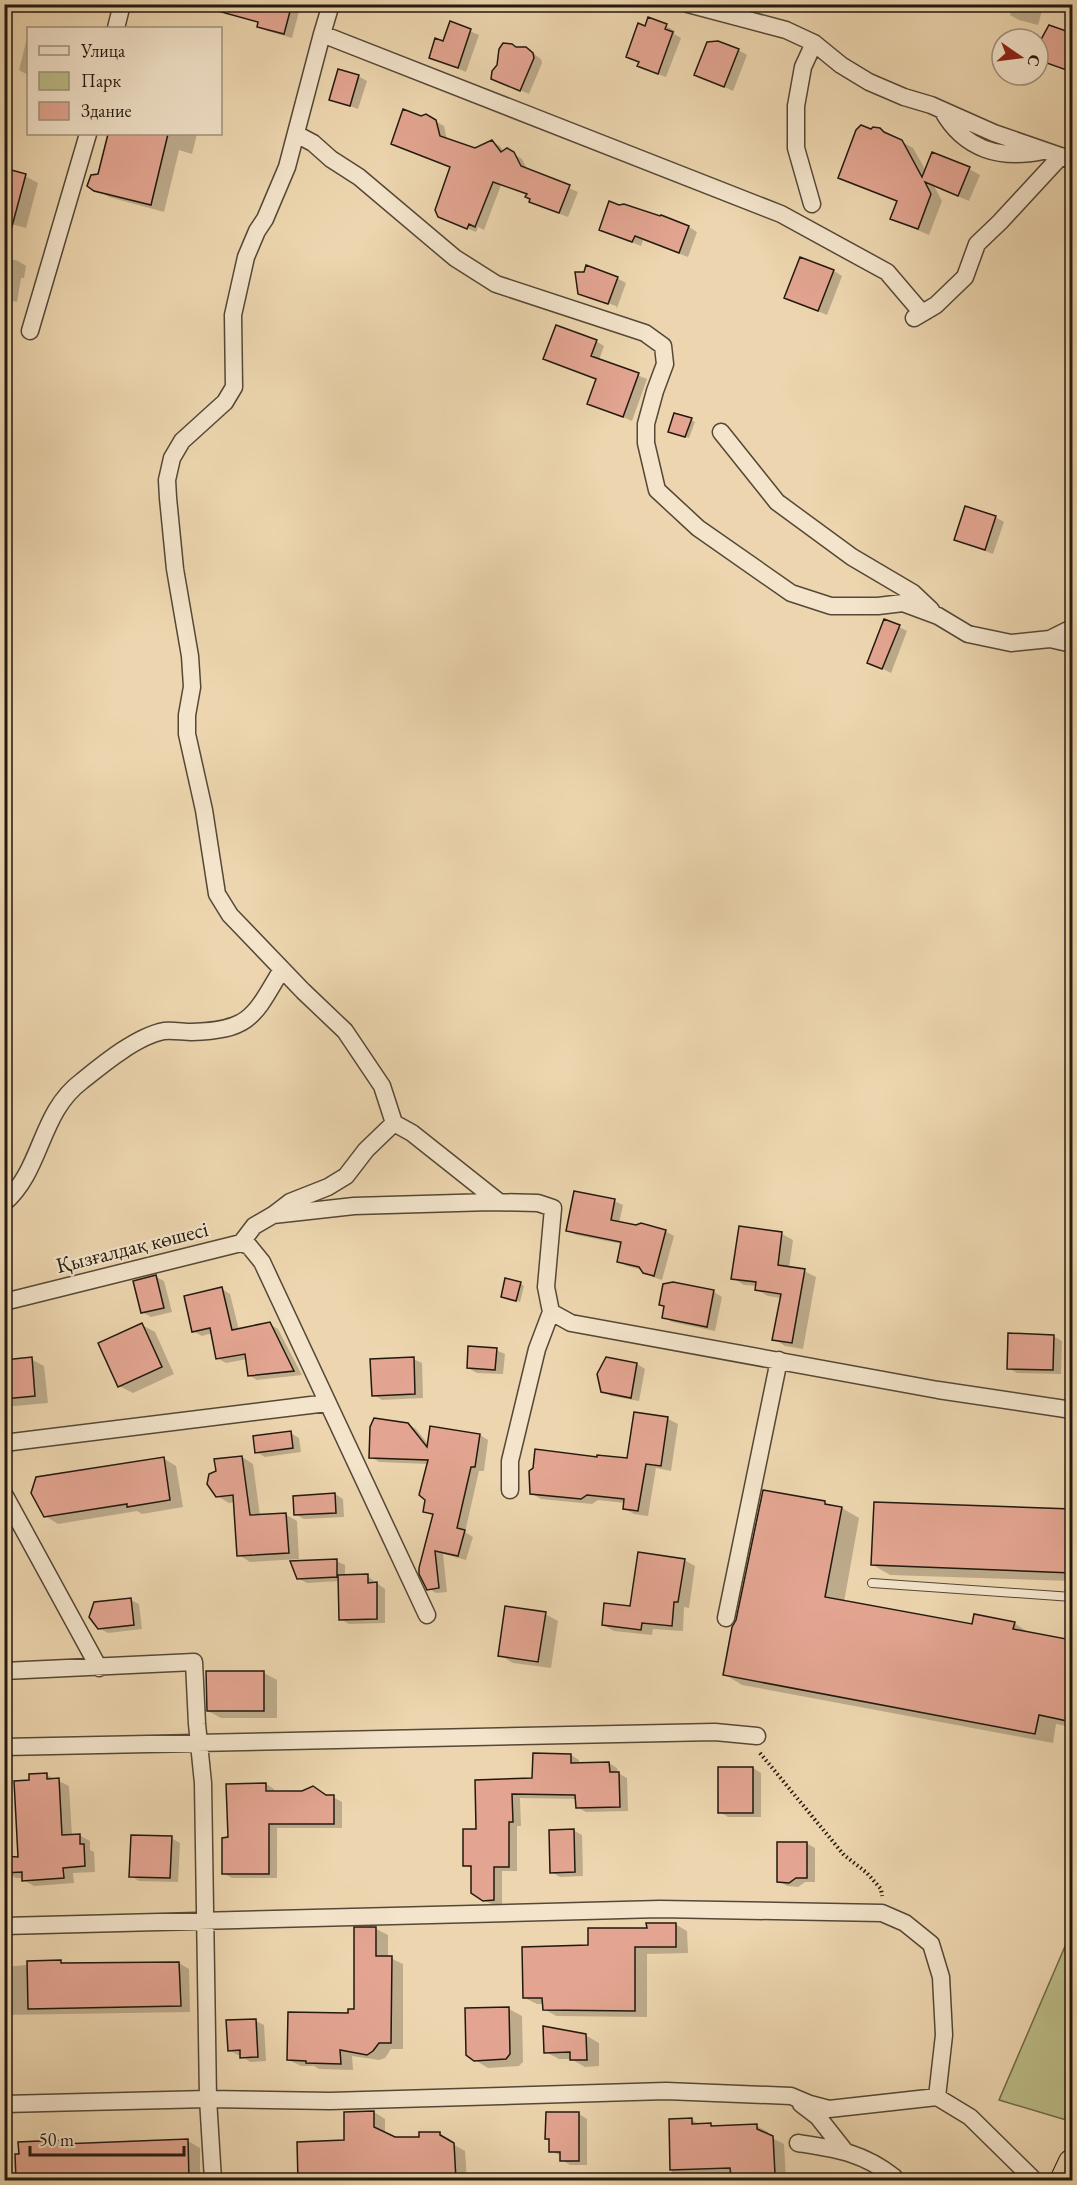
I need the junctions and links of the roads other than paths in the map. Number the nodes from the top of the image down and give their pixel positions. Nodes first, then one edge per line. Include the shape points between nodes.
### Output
1 (122, 4) edge
2 (331, 4) edge
3 (688, 4) edge
4 (116, 27) edge
5 (322, 34) junction
6 (814, 43) junction
7 (296, 134) junction
8 (88, 135) edge
9 (1066, 158) edge
10 (812, 204) dead end
11 (30, 331) dead end
12 (721, 432) dead end
13 (938, 616) junction
14 (1072, 628) edge
15 (1050, 639) junction
16 (1072, 644) edge
17 (282, 969) junction
18 (394, 1123) junction
19 (499, 1202) junction
20 (4, 1203) edge
21 (273, 1215) junction
22 (241, 1243) junction
23 (4, 1302) edge
24 (550, 1312) junction
25 (779, 1360) junction
26 (327, 1403) junction
27 (1072, 1410) edge
28 (4, 1445) edge
29 (510, 1490) dead end
30 (4, 1494) edge
31 (872, 1583) dead end
32 (1072, 1597) edge
33 (427, 1615) dead end
34 (726, 1618) dead end
35 (99, 1668) junction
36 (4, 1671) edge
37 (752, 1735) road end
38 (200, 1742) junction
39 (4, 1747) edge
40 (206, 1921) junction
41 (4, 1926) edge
42 (791, 2096) junction
43 (937, 2097) junction
44 (208, 2098) junction
45 (4, 2104) edge
46 (798, 2143) dead end
47 (843, 2151) junction
48 (1072, 2163) edge
49 (894, 2177) dead end
50 (213, 2181) edge
51 (1034, 2181) edge
52 (1064, 2181) edge

1 - 4 street
2 - 5 street
3 - 6 street via 786,30
5 - 7 street
5 - 9 street via 781,214 887,272 918,316 936,305 965,277 977,244
6 - 9 street via 869,82
6 - 10 street via 802,67 796,106 796,148
7 - 13 street via 359,177 455,258 496,284 645,333 663,346 665,364 646,424 646,443 657,490 699,528 791,592 831,606 903,603
7 - 17 street via 266,219 246,257 233,315 234,387 225,402 182,441 172,458 168,480 175,569 192,687 187,734 217,894 230,915
8 - 11 street
12 - 13 street via 777,502 852,557 914,593
13 - 15 street via 968,633 1011,644
14 - 15 street
15 - 16 street
17 - 18 street via 345,1031 382,1086
17 - 20 street via 254,1014 241,1024 149,1035 80,1082 60,1103 48,1123 30,1172
18 - 19 street
18 - 21 street via 346,1176 290,1202
19 - 21 street via 354,1206
19 - 24 street via 537,1203 553,1208 546,1287
21 - 22 street via 254,1226
22 - 23 street, Қызғалдақ көшесі
22 - 26 street, Қызғалдақ көшесі via 249,1246 262,1262
24 - 25 street via 572,1323
24 - 29 street via 512,1451
25 - 27 street
25 - 34 street
26 - 28 street
26 - 33 street
30 - 35 street
31 - 32 lane
35 - 36 street
35 - 38 street via 194,1662
37 - 38 street via 715,1732
38 - 39 street
38 - 40 street
40 - 41 street
40 - 43 street via 660,1909 882,1913 905,1923 931,1944 938,1966 944,2035
40 - 44 street
42 - 43 street via 829,2109
42 - 44 street via 666,2091 330,2101
42 - 47 street via 818,2118
43 - 51 street via 970,2117
44 - 45 street
44 - 50 street
46 - 47 street
47 - 49 street via 876,2163
48 - 52 highway

